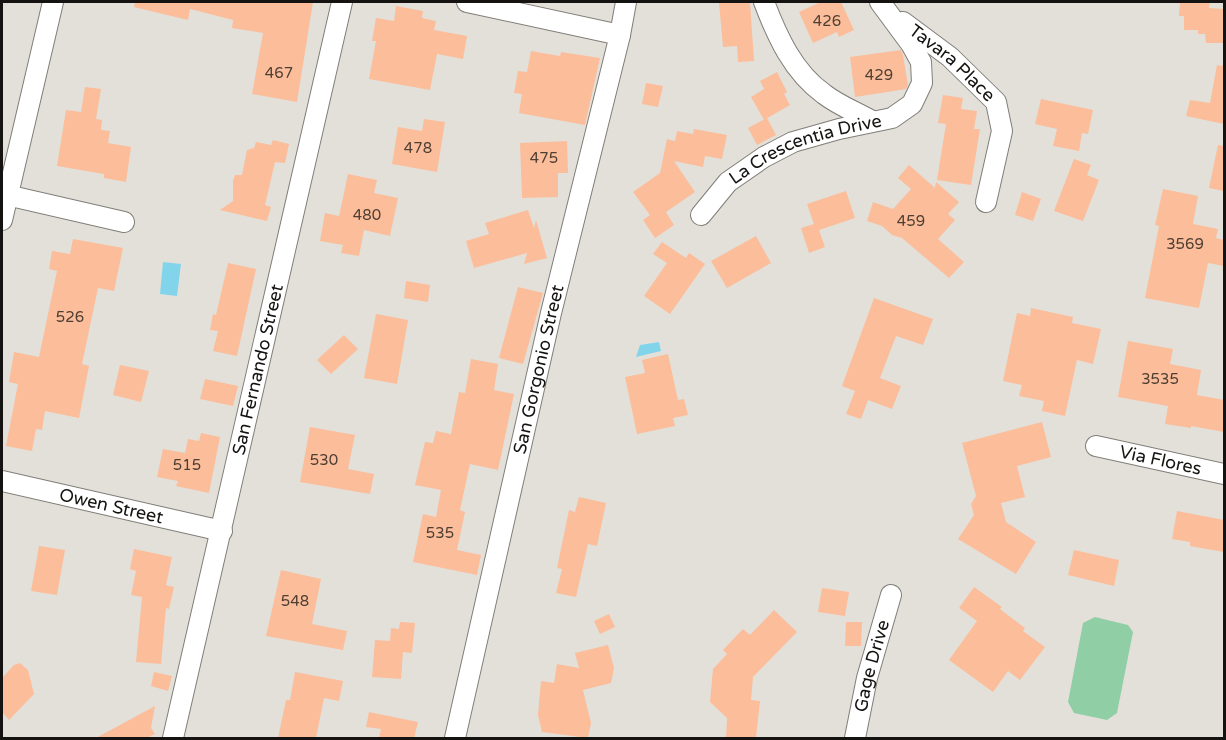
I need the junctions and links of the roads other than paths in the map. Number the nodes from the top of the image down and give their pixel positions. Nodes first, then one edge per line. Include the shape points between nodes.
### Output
1 (53, 2) edge
2 (342, 2) edge
3 (467, 2) edge
4 (626, 2) edge
5 (764, 2) edge
6 (882, 5) edge
7 (620, 35) junction
8 (872, 122) junction
9 (5, 194) edge
10 (986, 202) dead end
11 (701, 215) dead end
12 (2, 220) edge
13 (124, 222) dead end
14 (1096, 446) dead end
15 (1224, 474) edge
16 (2, 481) edge
17 (222, 531) junction
18 (891, 596) dead end
19 (173, 738) edge
20 (455, 738) edge
21 (855, 738) edge

1 - 9 street
2 - 17 street, San Fernando Street
3 - 7 street
4 - 7 street, San Gorgonio Street
5 - 8 street via 794,64 823,93
6 - 8 street, La Crescentia Drive via 921,62 922,83 912,104 892,118
6 - 10 street, Tavara Place via 950,57 996,102 1002,131
7 - 20 street, San Gorgonio Street via 551,313
8 - 11 street, La Crescentia Drive via 794,142 764,157 728,182
9 - 12 street
9 - 13 street
14 - 15 street, Via Flores
16 - 17 street, Owen Street
17 - 19 street, San Fernando Street
18 - 21 street, Gage Drive via 867,678

